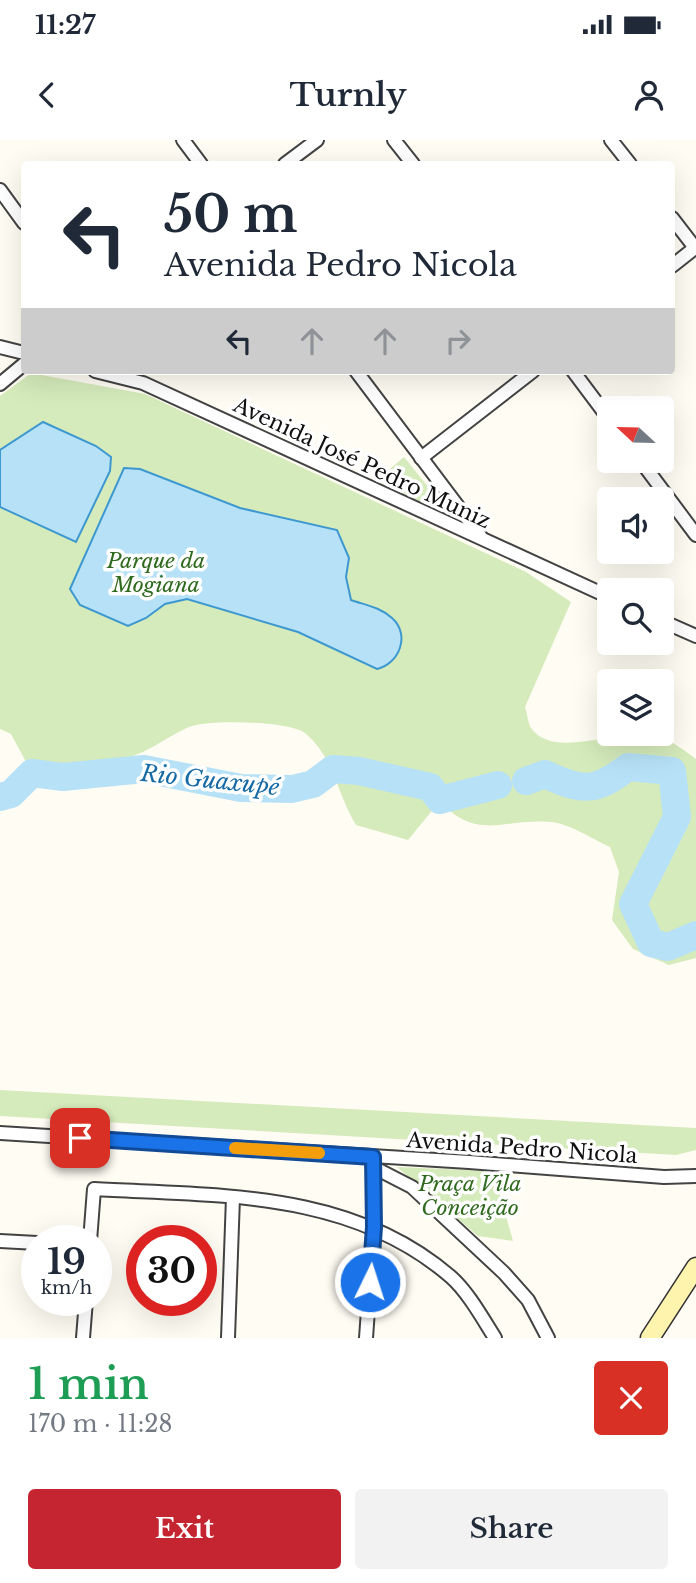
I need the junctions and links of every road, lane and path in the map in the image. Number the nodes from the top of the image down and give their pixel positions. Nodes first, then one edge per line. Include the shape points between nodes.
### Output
1 (183, 140) edge
2 (317, 140) edge
3 (394, 140) edge
4 (611, 140) edge
5 (199, 161) edge
6 (289, 161) edge
7 (411, 161) edge
8 (628, 161) edge
9 (0, 190) edge
10 (21, 219) edge
11 (675, 222) edge
12 (696, 248) edge
13 (675, 264) edge
14 (0, 347) edge
15 (21, 352) edge
16 (21, 366) edge
17 (112, 375) edge
18 (137, 375) edge
19 (359, 375) edge
20 (528, 375) edge
21 (576, 375) edge
22 (143, 383) junction
23 (0, 384) edge
24 (597, 403) edge
25 (421, 457) junction
26 (650, 473) edge
27 (696, 535) edge
28 (483, 540) junction
29 (597, 592) edge
30 (674, 626) edge
31 (696, 636) edge
32 (0, 1133) edge
33 (373, 1162) junction
34 (696, 1167) edge
35 (696, 1176) edge
36 (663, 1177) junction
37 (233, 1197) junction
38 (91, 1225) edge
39 (374, 1227) junction
40 (0, 1241) edge
41 (21, 1242) edge
42 (696, 1267) edge
43 (85, 1316) edge
44 (83, 1338) edge
45 (228, 1338) edge
46 (366, 1338) edge
47 (495, 1338) edge
48 (548, 1338) edge
49 (650, 1338) edge

1 - 5 street
2 - 6 street
3 - 7 street
4 - 8 street
9 - 10 street
11 - 12 street
12 - 13 street
14 - 15 street
16 - 23 street
17 - 22 street, Avenida José Pedro Muniz
18 - 22 street
19 - 25 street
20 - 25 street
21 - 24 street
22 - 28 street, Avenida José Pedro Muniz
25 - 28 street
26 - 27 street
28 - 29 street, Avenida José Pedro Muniz
30 - 31 street
32 - 33 street, Avenida Pedro Nicola
33 - 36 street, Avenida Pedro Nicola
33 - 39 street
33 - 48 street via 412,1187 484,1253 528,1300
34 - 36 street, Avenida Pedro Nicola
35 - 36 street, Avenida Pedro Nicola
37 - 38 street via 94,1189
37 - 39 street via 273,1199
37 - 45 street
39 - 46 street
39 - 47 street via 453,1279
40 - 41 street
42 - 49 main road
43 - 44 street

